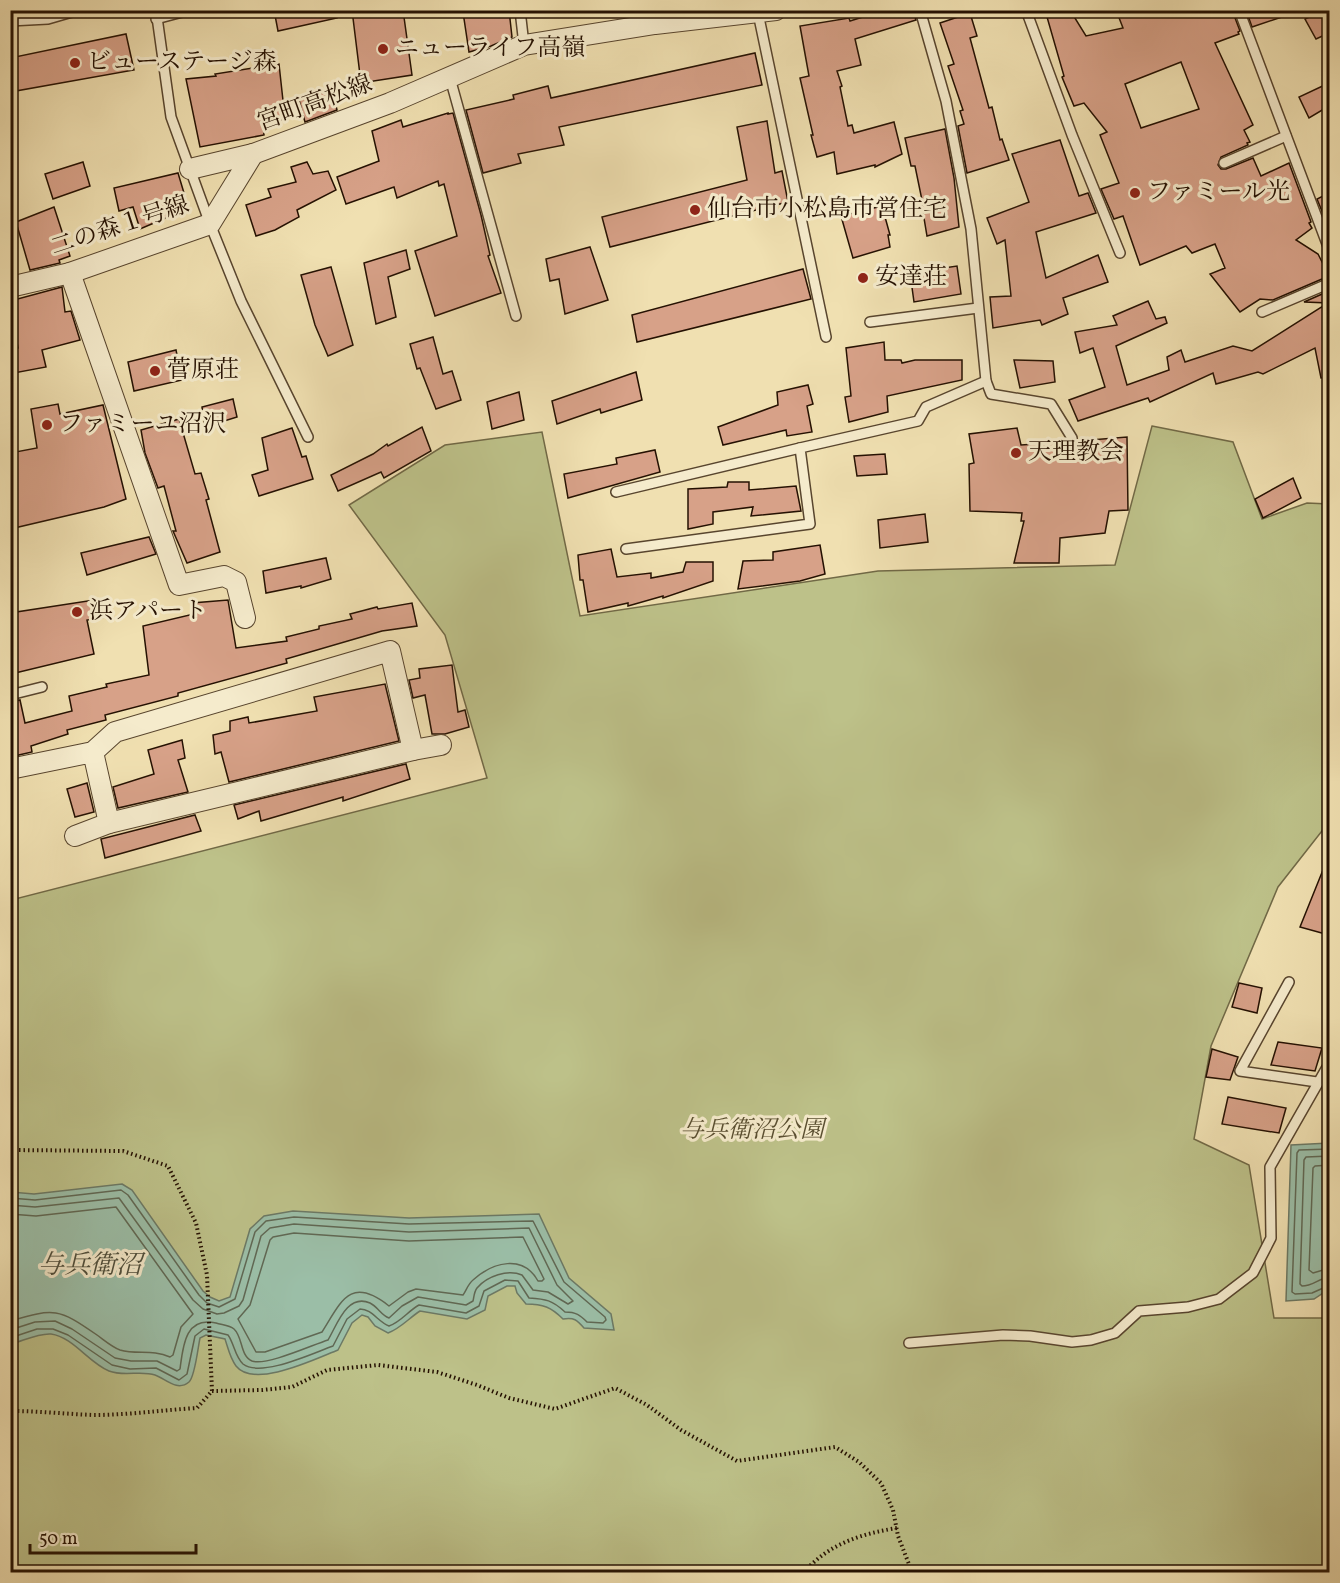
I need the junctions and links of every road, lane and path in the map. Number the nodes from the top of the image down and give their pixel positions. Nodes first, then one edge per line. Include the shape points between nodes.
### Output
1 (79, 10) edge
2 (190, 10) edge
3 (520, 10) edge
4 (920, 10) edge
5 (1026, 10) edge
6 (1239, 10) edge
7 (767, 12) edge
8 (156, 15) edge
9 (10, 21) edge
10 (524, 45) junction
11 (450, 78) junction
12 (1286, 136) junction
13 (253, 154) junction
14 (1224, 163) dead end
15 (190, 169) junction
16 (210, 224) junction
17 (1329, 252) edge
18 (1120, 253) dead end
19 (70, 273) junction
20 (1329, 283) edge
21 (10, 287) edge
22 (978, 308) junction
23 (1262, 312) dead end
24 (516, 316) dead end
25 (870, 322) dead end
26 (826, 337) dead end
27 (986, 381) junction
28 (308, 437) dead end
29 (1072, 438) dead end
30 (800, 448) junction
31 (616, 492) dead end
32 (626, 549) dead end
33 (245, 618) dead end
34 (42, 687) dead end
35 (10, 695) edge
36 (441, 745) dead end
37 (413, 750) junction
38 (93, 752) junction
39 (10, 769) edge
40 (109, 823) junction
41 (75, 836) dead end
42 (1288, 982) dead end
43 (1329, 1062) edge
44 (1317, 1082) junction
45 (10, 1150) edge
46 (909, 1343) dead end
47 (212, 1391) junction
48 (10, 1411) edge
49 (897, 1528) junction
50 (804, 1572) edge
51 (912, 1572) edge

1 - 9 lane via 48,19
2 - 8 lane
3 - 10 lane
4 - 22 lane via 946,101 971,230
5 - 18 lane
6 - 12 lane
7 - 10 street, 宮町高松線 via 655,24
7 - 26 lane
8 - 15 lane via 171,117
10 - 11 street, 宮町高松線
11 - 13 street, 宮町高松線
11 - 24 lane
12 - 14 lane
12 - 17 lane
13 - 15 street, 宮町高松線
13 - 16 street
15 - 16 lane
16 - 19 street, 二の森１号線
16 - 28 lane via 241,301
19 - 21 street, 二の森１号線
19 - 33 street via 179,585 224,576 236,582
20 - 23 lane
22 - 25 lane
22 - 27 lane
27 - 29 lane via 991,394 1051,404
27 - 30 lane via 926,407 918,421
30 - 31 lane
30 - 32 lane via 810,524
34 - 35 lane
36 - 37 street
37 - 38 street via 390,651 115,732
37 - 40 street
38 - 39 street
38 - 40 street
40 - 41 street
42 - 44 lane via 1240,1071
43 - 44 lane
44 - 46 lane via 1270,1167 1271,1238 1253,1272 1219,1299 1188,1307 1139,1311 1115,1333 1091,1340 1072,1342 1003,1335
45 - 47 path via 123,1151 168,1166 196,1223 207,1275
47 - 48 path via 196,1407 94,1415
47 - 49 path via 292,1387 327,1370 378,1365 436,1372 509,1398 555,1409 615,1388 737,1461 835,1447 881,1483
49 - 50 path via 866,1533 836,1547
49 - 51 path

